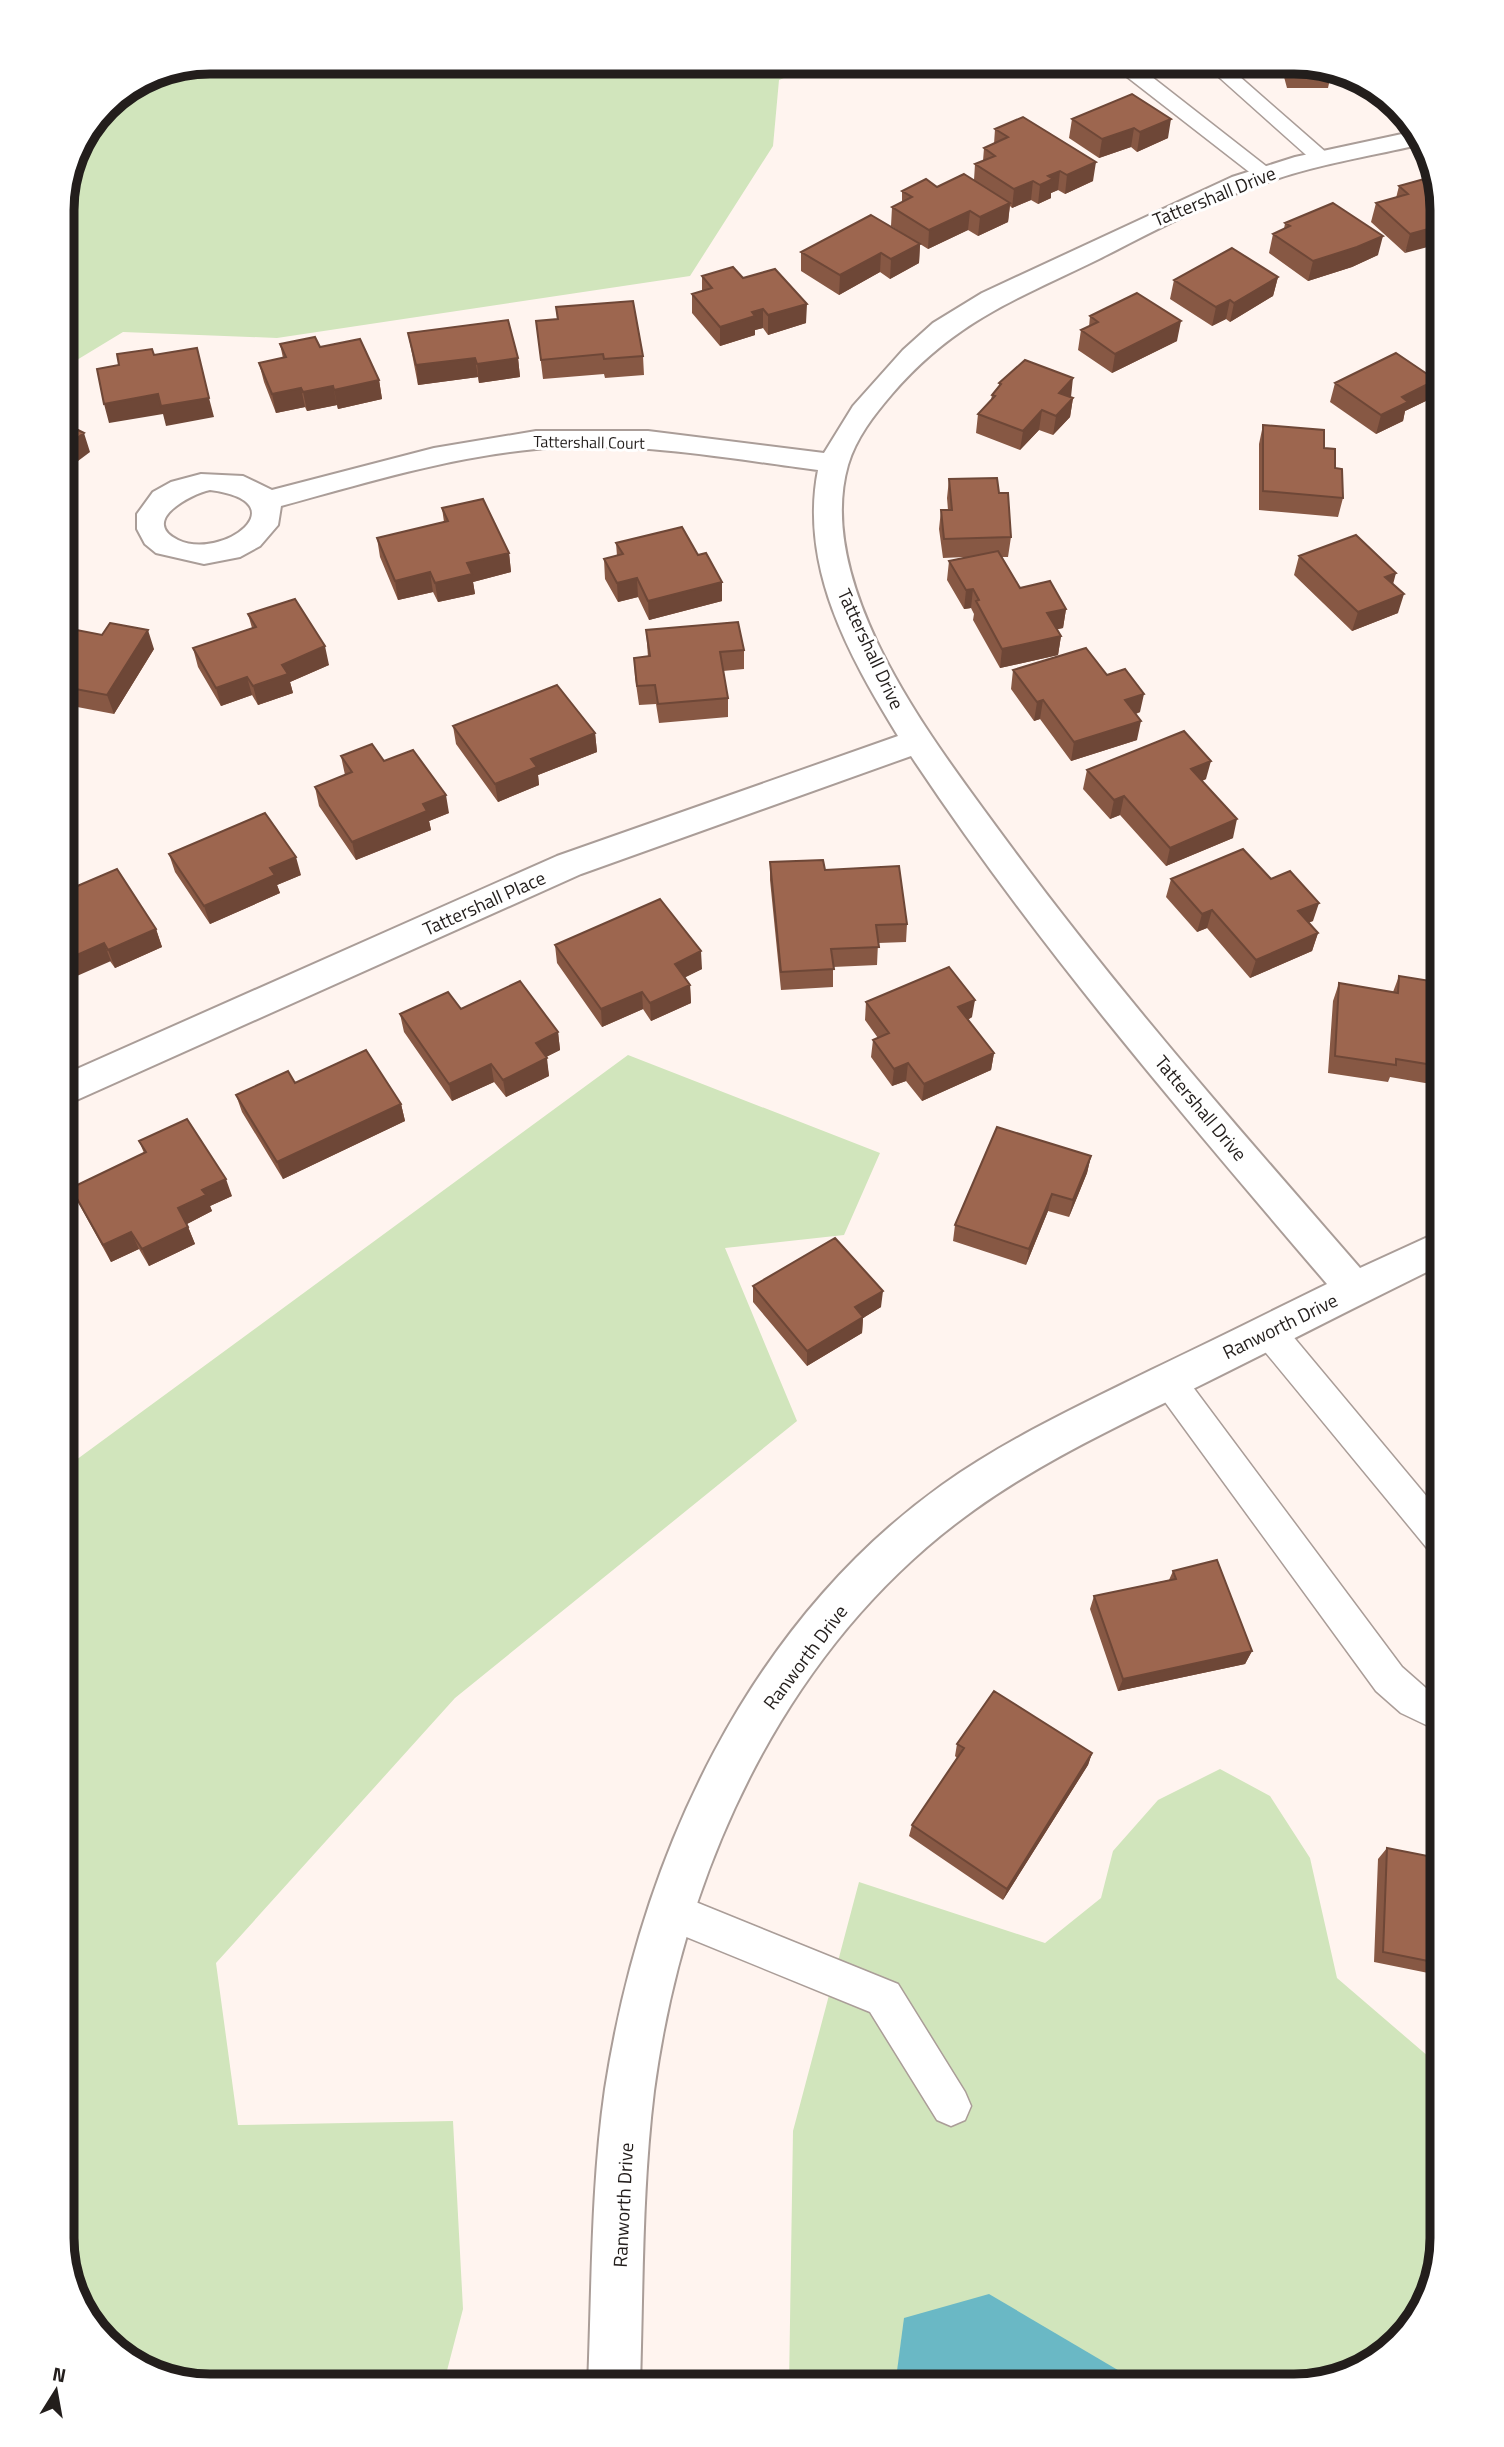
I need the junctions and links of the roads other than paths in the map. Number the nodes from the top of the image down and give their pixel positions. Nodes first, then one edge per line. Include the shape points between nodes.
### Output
1 (1135, 74) edge
2 (1226, 74) edge
3 (1411, 139) edge
4 (1321, 158) junction
5 (1264, 174) junction
6 (834, 463) junction
7 (266, 501) dead end
8 (917, 741) junction
9 (74, 1087) edge
10 (1431, 1252) edge
11 (1356, 1289) junction
12 (1269, 1332) junction
13 (1169, 1381) junction
14 (1431, 1528) edge
15 (1431, 1710) edge
16 (671, 1911) junction
17 (951, 2106) dead end
18 (615, 2373) edge

1 - 5 lane
2 - 4 lane
3 - 4 street, Tattershall Drive
4 - 5 street, Tattershall Drive
5 - 6 street, Tattershall Drive via 1141,227 959,318 898,370 856,424
6 - 7 street, Tattershall Court via 615,440 538,440 457,452
6 - 8 street, Tattershall Drive via 829,500 837,577 853,621
8 - 9 street, Tattershall Place via 569,865
8 - 11 street, Tattershall Drive via 1111,1003
10 - 11 street, Ranworth Drive
11 - 12 street, Ranworth Drive
12 - 13 street, Ranworth Drive
12 - 14 lane
13 - 15 lane via 1389,1679
13 - 16 street, Ranworth Drive via 989,1477 891,1553 820,1629 743,1744 688,1858
16 - 17 lane via 884,1998
16 - 18 street, Ranworth Drive via 656,1956 631,2081

